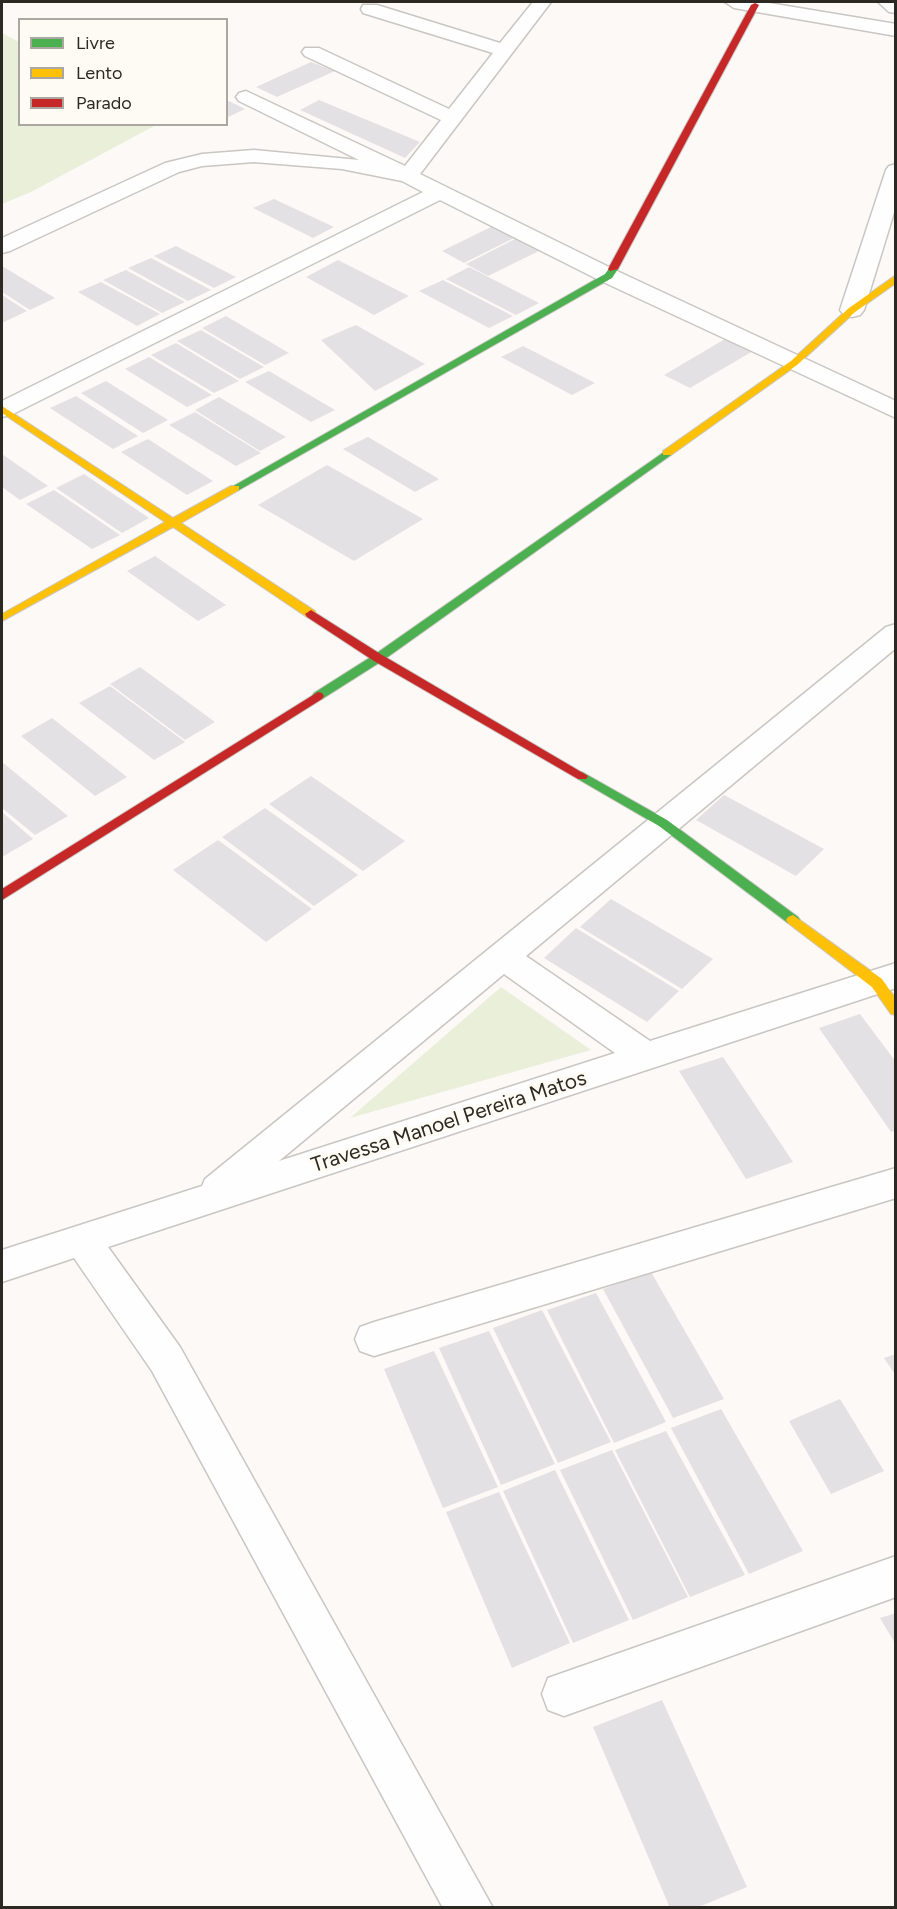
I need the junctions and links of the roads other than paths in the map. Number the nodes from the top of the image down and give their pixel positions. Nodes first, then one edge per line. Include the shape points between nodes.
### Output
1 (542, 2) edge
2 (734, 2) edge
3 (850, 2) edge
4 (886, 2) edge
5 (755, 6) junction
6 (896, 8) edge
7 (370, 9) dead end
8 (799, 13) junction
9 (896, 30) edge
10 (505, 51) junction
11 (312, 52) dead end
12 (246, 97) dead end
13 (453, 118) junction
14 (896, 170) edge
15 (408, 176) junction
16 (439, 192) junction
17 (2, 246) edge
18 (609, 276) junction
19 (896, 278) edge
20 (852, 310) junction
21 (794, 363) junction
22 (2, 409) edge
23 (896, 411) edge
24 (176, 522) junction
25 (2, 618) edge
26 (896, 633) edge
27 (378, 658) junction
28 (663, 823) junction
29 (2, 895) edge
30 (502, 956) junction
31 (889, 989) edge
32 (647, 1057) junction
33 (896, 1182) edge
34 (204, 1202) junction
35 (82, 1240) junction
36 (2, 1266) edge
37 (374, 1339) dead end
38 (896, 1576) edge
39 (564, 1694) dead end
40 (470, 1908) edge

1 - 10 street
2 - 5 street
3 - 8 street
4 - 6 street
5 - 8 street
5 - 18 street
7 - 10 street
8 - 9 street
10 - 13 street
11 - 13 street
12 - 15 street
13 - 15 street
14 - 20 street
15 - 16 street
15 - 17 street via 288,157 202,160 172,167
16 - 18 street
16 - 22 street
18 - 21 street
18 - 24 street
19 - 20 street
20 - 21 street
21 - 23 street
21 - 27 street
22 - 24 street
24 - 25 street
24 - 27 street
26 - 28 street
27 - 28 street
27 - 29 street
28 - 30 street
28 - 31 street
30 - 32 street
30 - 34 street
31 - 32 street, Travessa Manoel Pereira Matos
32 - 34 street, Travessa Manoel Pereira Matos
33 - 37 street
34 - 35 street, Travessa Manoel Pereira Matos
35 - 36 street, Travessa Manoel Pereira Matos
35 - 40 street via 166,1359
38 - 39 street

